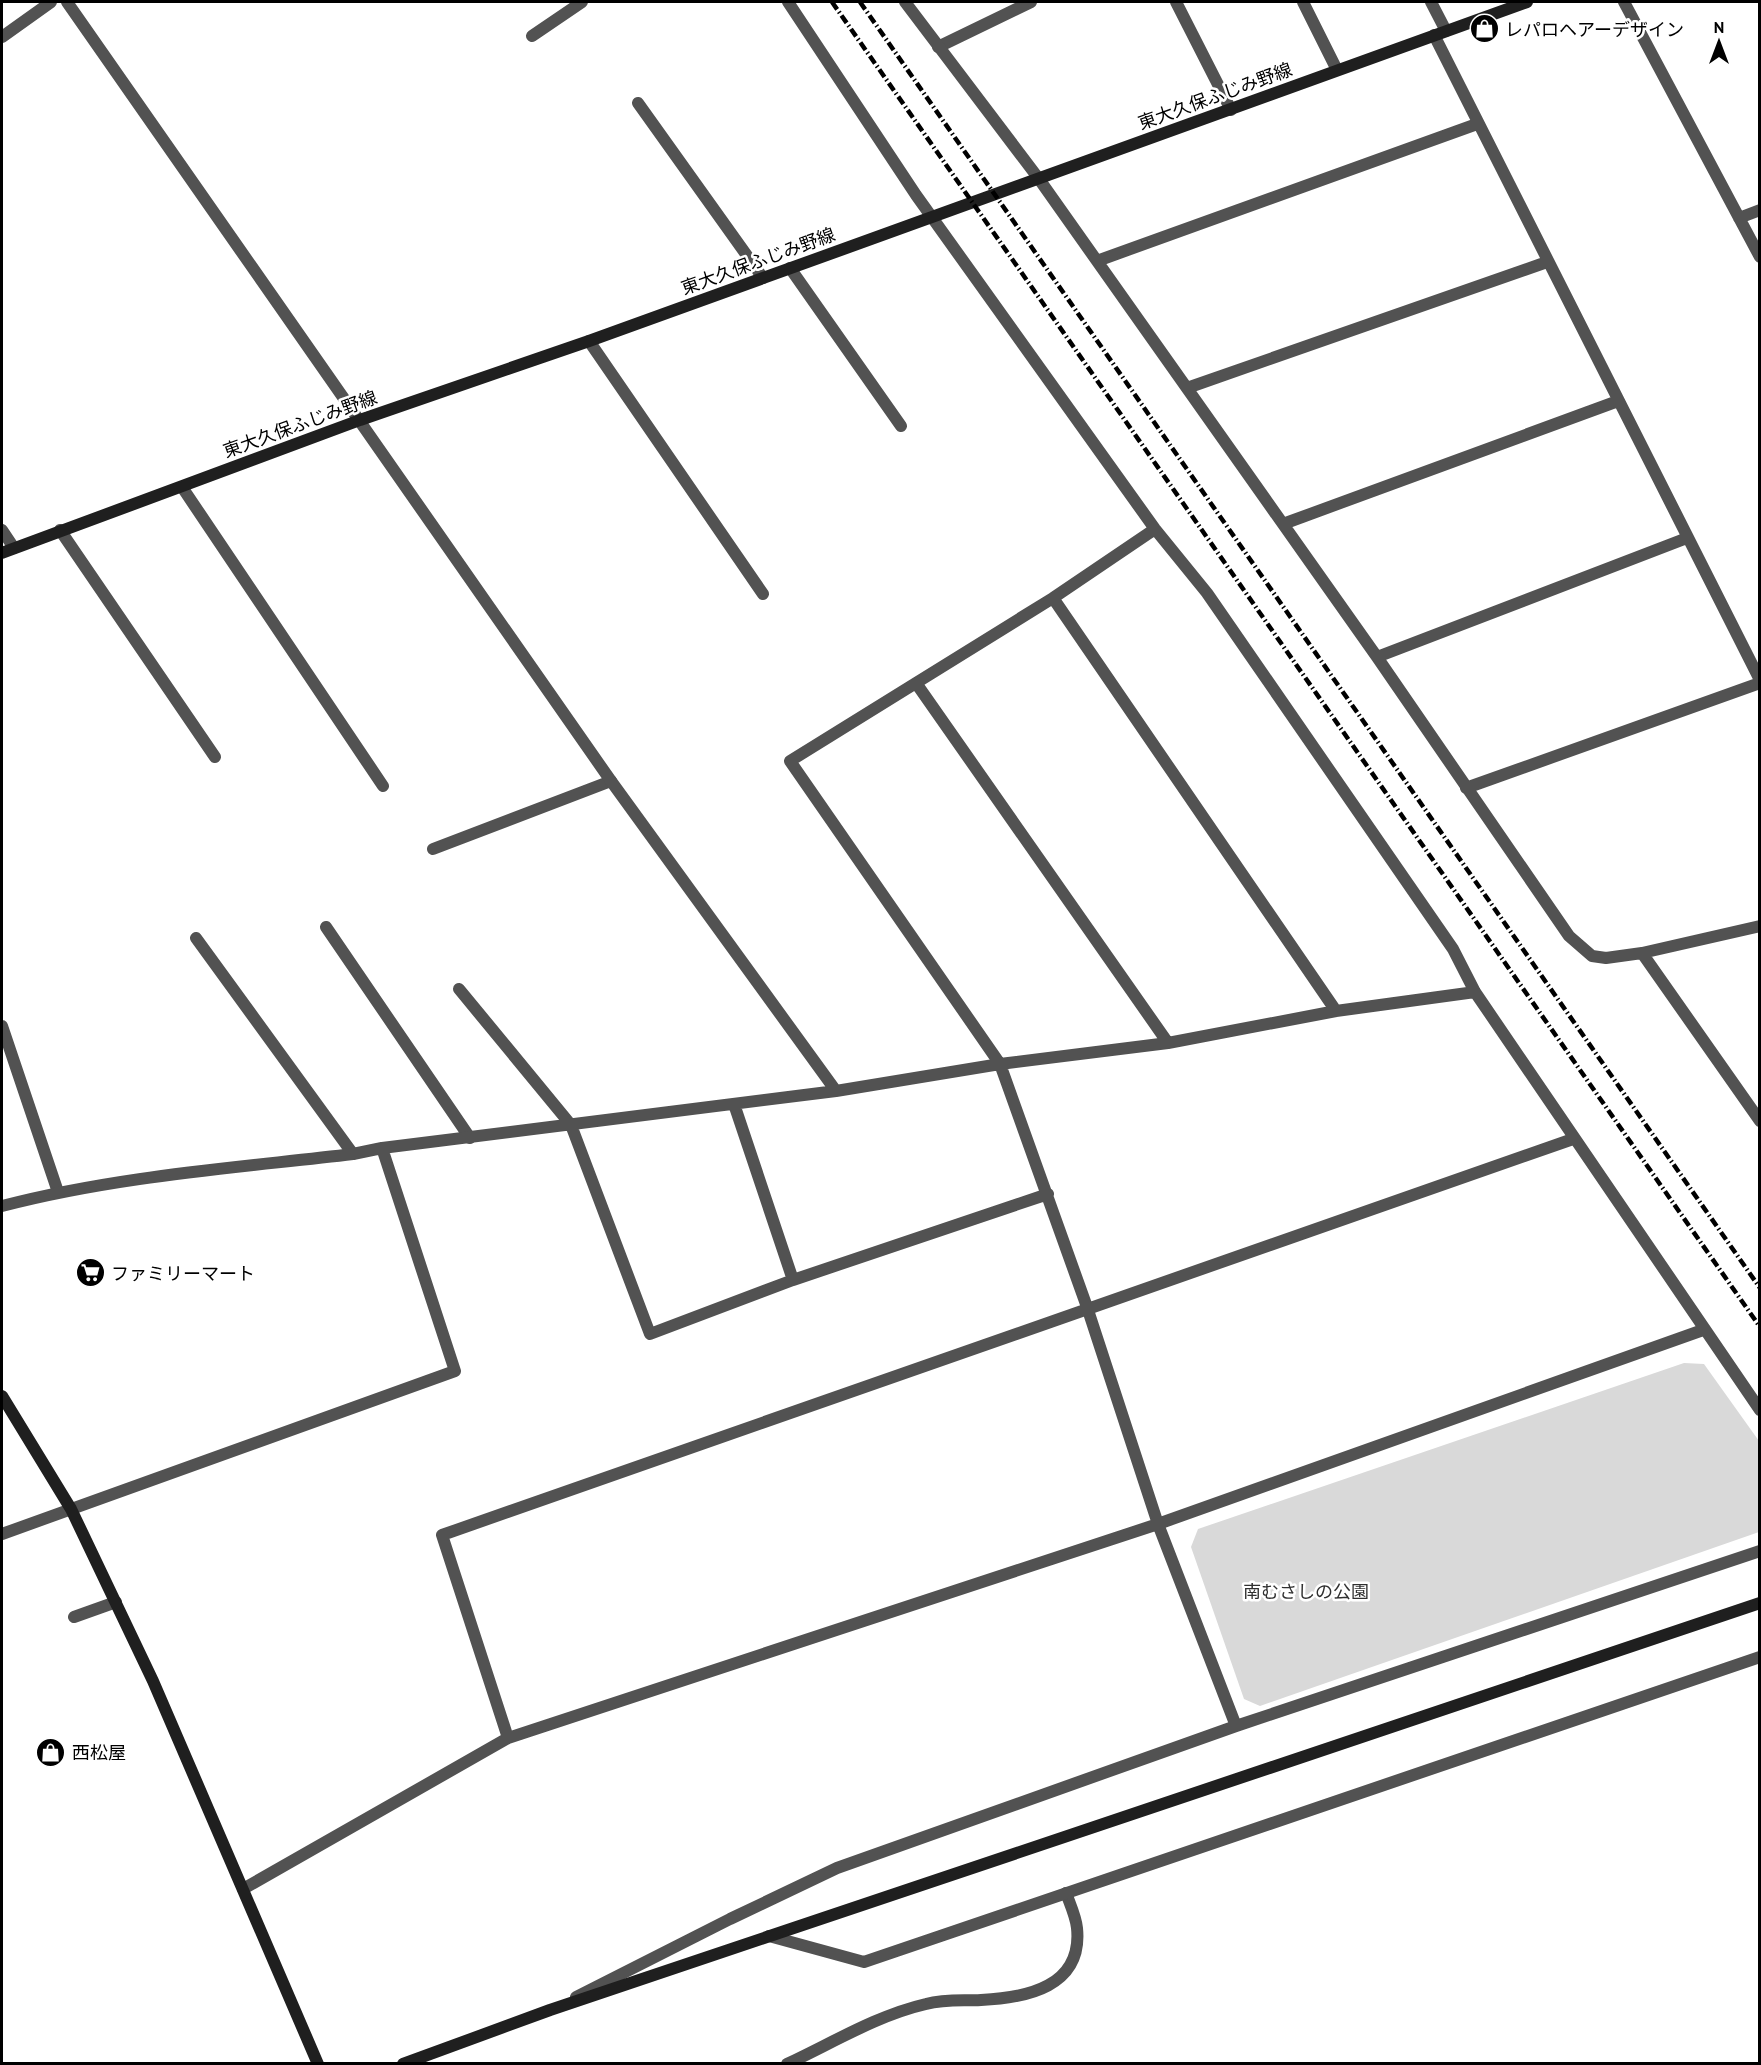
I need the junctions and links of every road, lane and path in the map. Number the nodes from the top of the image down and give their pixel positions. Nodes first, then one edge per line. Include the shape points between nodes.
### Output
1 (51, 2) edge
2 (67, 2) edge
3 (582, 2) edge
4 (788, 2) edge
5 (905, 2) edge
6 (1032, 2) edge
7 (1176, 2) edge
8 (1303, 2) edge
9 (1431, 2) edge
10 (1527, 2) edge
11 (1624, 2) edge
12 (1446, 31) junction
13 (1434, 35) junction
14 (532, 36) dead end
15 (2, 37) edge
16 (938, 46) junction
17 (1337, 70) junction
18 (638, 103) dead end
19 (1231, 110) junction
20 (1477, 124) junction
21 (1039, 179) junction
22 (1760, 210) edge
23 (932, 217) junction
24 (1739, 218) junction
25 (1760, 257) edge
26 (1097, 261) junction
27 (1547, 262) junction
28 (790, 268) junction
29 (763, 278) junction
30 (589, 341) junction
31 (1187, 388) junction
32 (1618, 402) junction
33 (360, 420) junction
34 (901, 426) dead end
35 (182, 487) junction
36 (1283, 524) junction
37 (1155, 529) junction
38 (2, 530) edge
39 (60, 530) junction
40 (1687, 538) junction
41 (8, 551) edge
42 (763, 594) dead end
43 (1053, 598) junction
44 (1377, 657) junction
45 (1760, 681) edge
46 (916, 683) junction
47 (215, 757) dead end
48 (611, 781) junction
49 (382, 786) dead end
50 (1466, 788) junction
51 (433, 849) dead end
52 (1760, 926) edge
53 (326, 927) dead end
54 (196, 938) dead end
55 (1642, 953) junction
56 (459, 989) dead end
57 (1475, 992) junction
58 (1336, 1011) junction
59 (2, 1026) edge
60 (1168, 1043) junction
61 (1000, 1064) junction
62 (836, 1091) junction
63 (734, 1104) junction
64 (1760, 1121) edge
65 (571, 1125) junction
66 (470, 1138) junction
67 (1573, 1139) junction
68 (382, 1148) junction
69 (353, 1154) junction
70 (58, 1192) junction
71 (1048, 1194) junction
72 (2, 1206) edge
73 (793, 1280) junction
74 (1087, 1307) junction
75 (1703, 1330) junction
76 (2, 1396) edge
77 (1760, 1410) edge
78 (71, 1509) junction
79 (1158, 1524) junction
80 (2, 1534) edge
81 (1760, 1551) edge
82 (116, 1602) junction
83 (1760, 1603) edge
84 (75, 1617) dead end
85 (1760, 1657) edge
86 (1236, 1726) junction
87 (508, 1738) junction
88 (243, 1889) junction
89 (1066, 1893) junction
90 (770, 1936) junction
91 (550, 2010) junction
92 (318, 2064) edge
93 (403, 2064) edge
94 (787, 2064) edge

1 - 15 street
2 - 33 street
3 - 14 street
4 - 23 street
5 - 16 street
6 - 16 street
7 - 19 street
8 - 17 street
9 - 12 street
10 - 12 street, 東大久保ふじみ野線
11 - 24 street
12 - 13 street, 東大久保ふじみ野線
13 - 17 street, 東大久保ふじみ野線
13 - 20 street
16 - 21 street
17 - 19 street, 東大久保ふじみ野線
18 - 29 street
19 - 21 street, 東大久保ふじみ野線
20 - 26 street
20 - 27 street
21 - 23 street, 東大久保ふじみ野線
21 - 26 street
22 - 24 street
23 - 28 street, 東大久保ふじみ野線
23 - 37 street
24 - 25 street
26 - 31 street
27 - 31 street
27 - 32 street
28 - 29 street, 東大久保ふじみ野線
28 - 34 street
29 - 30 street, 東大久保ふじみ野線
30 - 33 street, 東大久保ふじみ野線
30 - 42 street
31 - 36 street
32 - 36 street
32 - 40 street
33 - 35 street, 東大久保ふじみ野線
33 - 48 street
35 - 39 street, 東大久保ふじみ野線
35 - 49 street
36 - 44 street
37 - 43 street
37 - 57 street via 1207,593 1453,949
38 - 41 street
39 - 41 street, 東大久保ふじみ野線
39 - 47 street
40 - 44 street
40 - 45 street
43 - 46 street
43 - 58 street
44 - 50 street
45 - 50 street
46 - 60 street
46 - 61 street via 790,761
48 - 51 street
48 - 62 street
50 - 55 street via 1580,948 1592,956 1606,958
52 - 55 street
53 - 66 street
54 - 69 street
55 - 64 street
56 - 65 street
57 - 58 street
57 - 67 street
58 - 60 street
59 - 70 street
60 - 61 street
61 - 62 street
61 - 71 street
62 - 63 street
63 - 65 street
63 - 73 street
65 - 66 street
65 - 73 street via 650,1334
66 - 68 street
67 - 74 street
67 - 75 street
68 - 69 street
68 - 78 street via 455,1371
69 - 70 street via 121,1180
70 - 72 street
71 - 73 street
71 - 74 street
74 - 79 street
74 - 87 street via 442,1535
75 - 77 street
75 - 79 street
76 - 78 street
78 - 80 street
78 - 82 street
79 - 86 street
79 - 87 street
81 - 86 street
82 - 84 street
82 - 88 street
83 - 90 street
85 - 89 street
86 - 91 street via 837,1868
87 - 88 street
88 - 92 street
89 - 90 street via 864,1962
89 - 94 street via 1077,1929 1075,1954 1064,1975 1044,1989 1012,1998 950,1999 924,2004 847,2034
90 - 91 street
91 - 93 street

